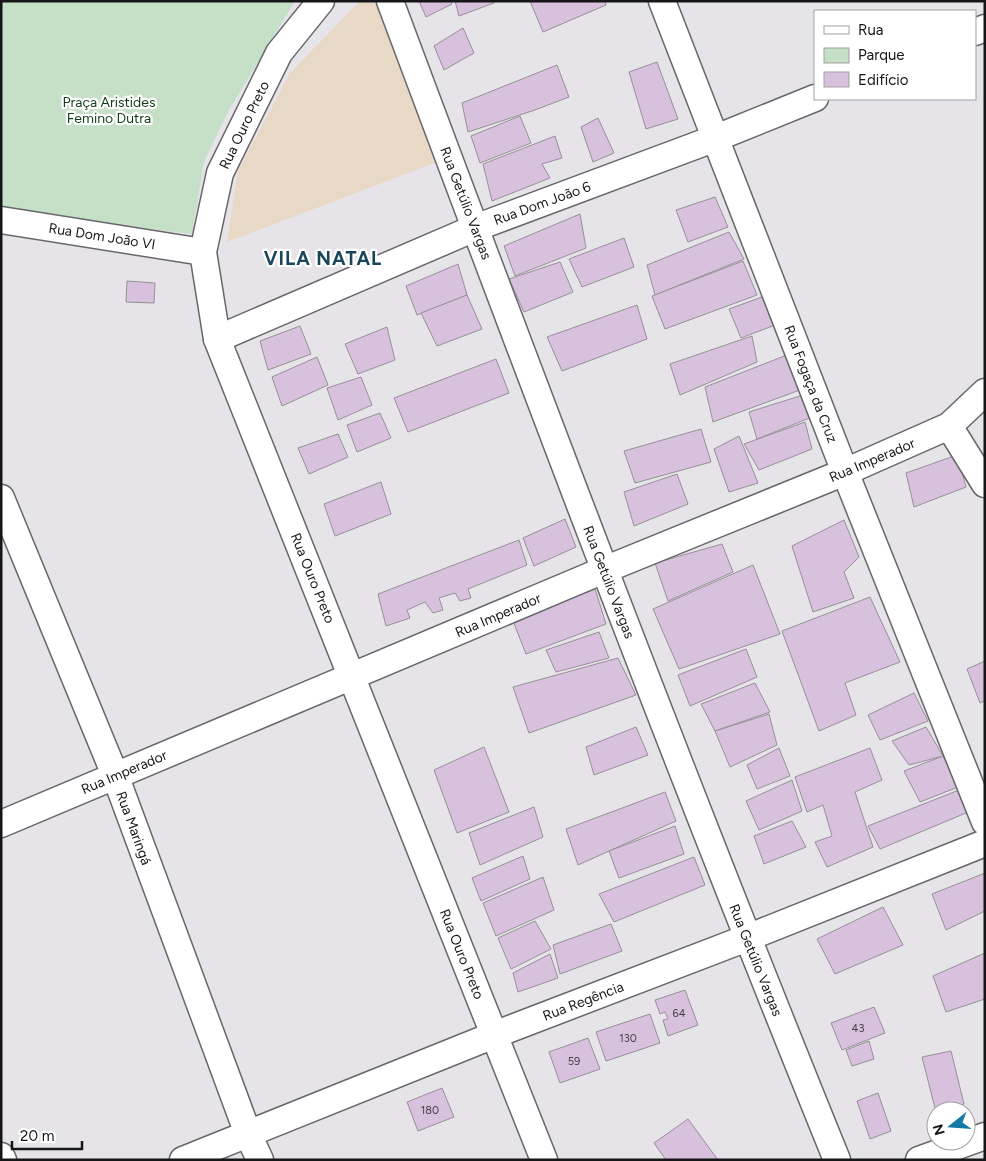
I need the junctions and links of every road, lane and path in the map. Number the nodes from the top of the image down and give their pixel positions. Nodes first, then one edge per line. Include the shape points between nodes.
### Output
1 (321, 1) edge
2 (390, 1) edge
3 (662, 1) edge
4 (814, 98) edge
5 (716, 138) junction
6 (1, 220) edge
7 (475, 228) junction
8 (203, 252) junction
9 (217, 339) junction
10 (985, 392) edge
11 (949, 426) junction
12 (845, 472) junction
13 (985, 484) edge
14 (1, 498) edge
15 (8, 530) edge
16 (604, 570) junction
17 (352, 676) junction
18 (115, 775) junction
19 (985, 822) edge
20 (1, 824) edge
21 (985, 843) edge
22 (747, 938) junction
23 (494, 1035) junction
24 (248, 1134) junction
25 (985, 1136) edge
26 (182, 1160) edge
27 (260, 1160) edge
28 (544, 1160) edge
29 (836, 1160) edge
30 (918, 1160) edge

1 - 8 street, Rua Ouro Preto via 279,53 220,173
2 - 7 street, Rua Getúlio Vargas
3 - 5 street, Rua Fogaça da Cruz
4 - 5 street, Rua Dom João 6
5 - 7 street, Rua Dom João 6
5 - 12 street, Rua Fogaça da Cruz
6 - 8 street, Rua Dom João VI
7 - 9 street, Rua Dom João 6
7 - 16 street, Rua Getúlio Vargas
8 - 9 street, Rua Ouro Preto
9 - 17 street, Rua Ouro Preto
10 - 11 street, Rua Imperador
11 - 12 street, Rua Imperador
11 - 13 street
12 - 16 street, Rua Imperador
12 - 19 street, Rua Fogaça da Cruz
14 - 15 street, Rua Maringá
15 - 18 street, Rua Maringá
16 - 17 street, Rua Imperador
16 - 22 street, Rua Getúlio Vargas
17 - 18 street, Rua Imperador
17 - 23 street, Rua Ouro Preto
18 - 20 street, Rua Imperador
18 - 24 street, Rua Maringá
21 - 22 street, Rua Regência
22 - 23 street, Rua Regência
22 - 29 street, Rua Getúlio Vargas
23 - 24 street, Rua Regência
23 - 28 street, Rua Ouro Preto
24 - 26 street, Rua Regência
24 - 27 street, Rua Maringá
25 - 30 street

